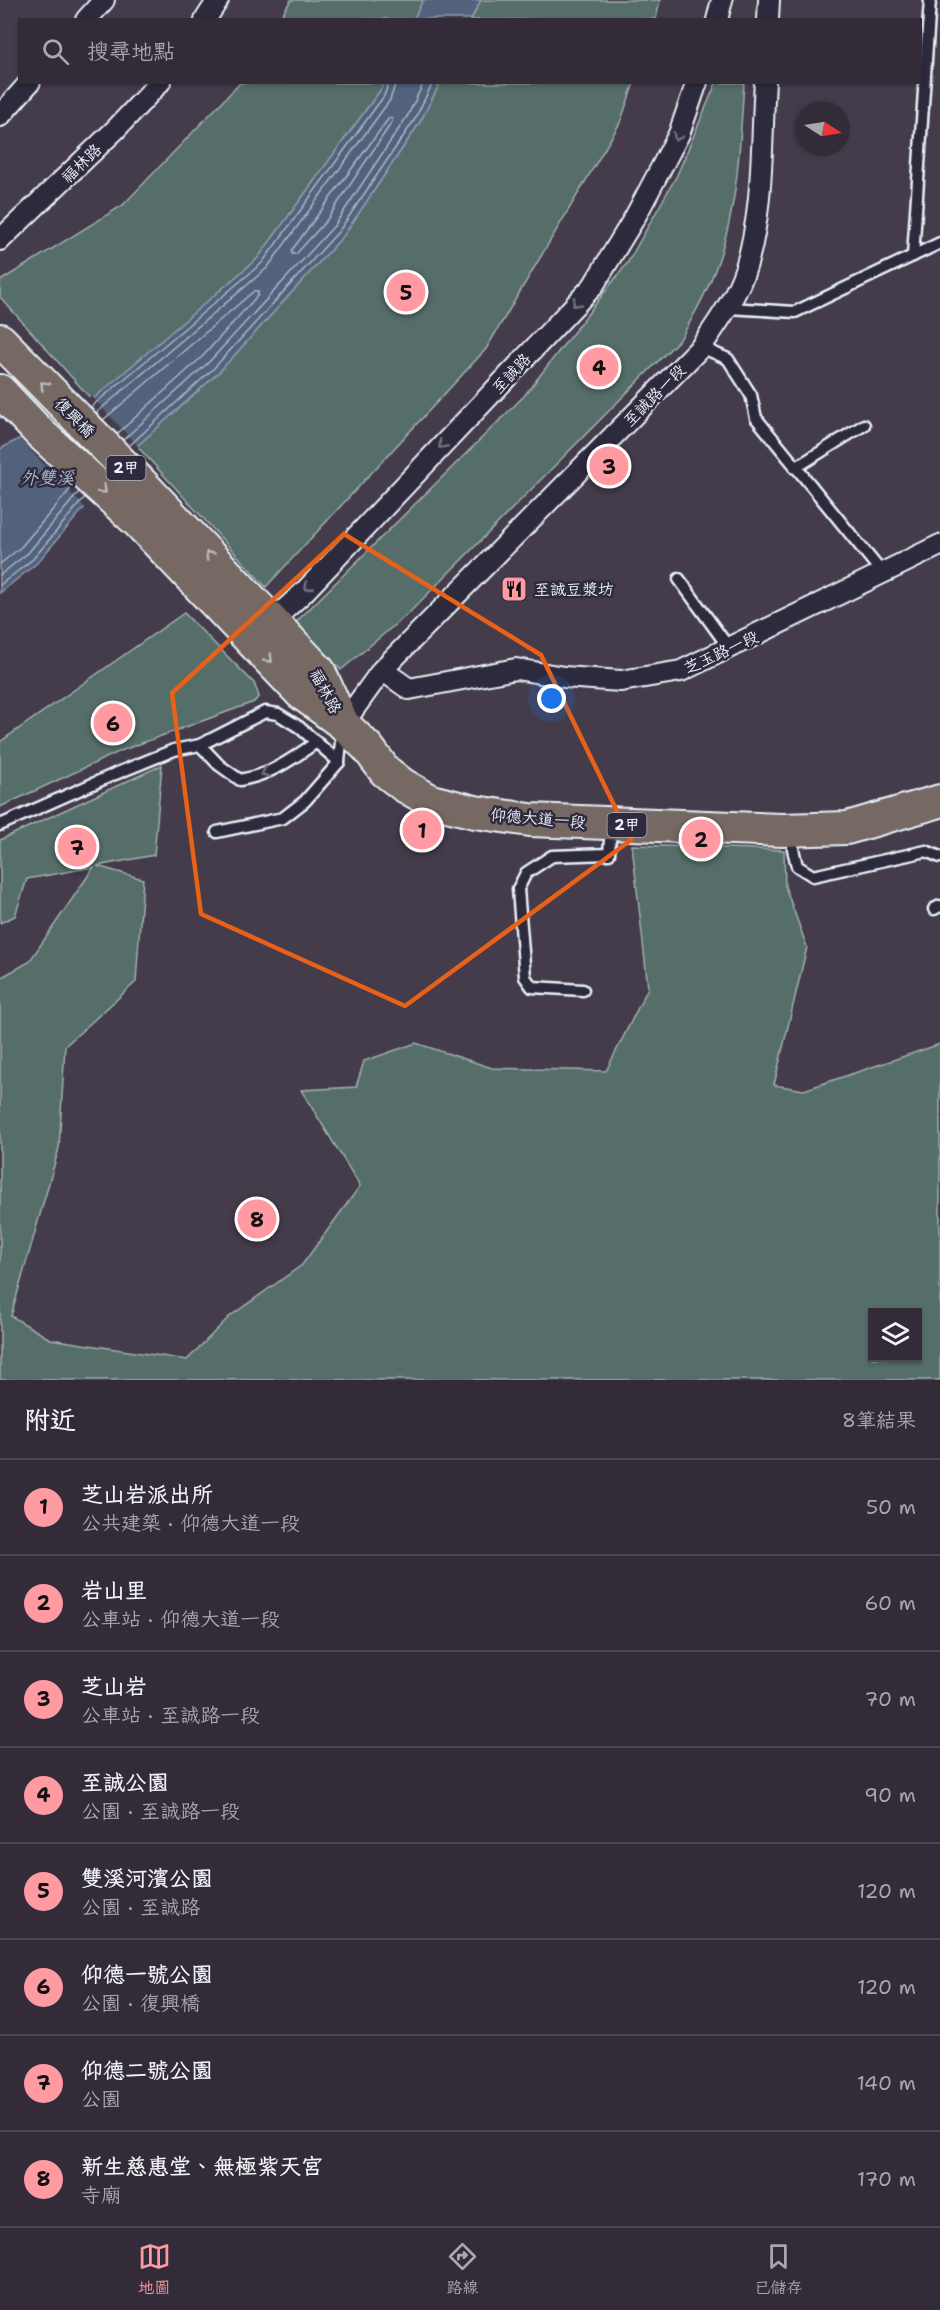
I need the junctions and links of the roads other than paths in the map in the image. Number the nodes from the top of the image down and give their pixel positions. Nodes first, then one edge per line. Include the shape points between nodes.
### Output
1 (104, 0) edge
2 (218, 0) edge
3 (722, 0) edge
4 (769, 0) edge
5 (930, 0) edge
6 (88, 18) edge
7 (206, 18) edge
8 (718, 18) edge
9 (768, 18) edge
10 (28, 84) edge
11 (158, 84) edge
12 (696, 84) edge
13 (765, 84) edge
14 (0, 116) edge
15 (0, 240) edge
16 (940, 243) edge
17 (914, 256) junction
18 (728, 308) junction
19 (0, 340) edge
20 (701, 347) junction
21 (0, 391) edge
22 (864, 425) dead end
23 (795, 468) junction
24 (940, 545) edge
25 (883, 574) junction
26 (678, 579) dead end
27 (247, 609) junction
28 (729, 648) junction
29 (382, 670) junction
30 (343, 724) junction
31 (315, 743) junction
32 (200, 745) junction
33 (339, 762) junction
34 (940, 801) edge
35 (614, 824) junction
36 (0, 825) edge
37 (794, 830) junction
38 (217, 832) dead end
39 (940, 857) edge
40 (583, 990) dead end

1 - 6 street
2 - 7 street
3 - 8 street
4 - 9 street
5 - 17 lane
10 - 14 street
11 - 15 street, 福林路
12 -> 27 street, 至誠路 via 679,134 635,217 592,286 304,592 283,611
13 - 18 street, 至誠路一段 via 757,216 746,268
16 - 17 lane
17 - 18 lane via 795,312
18 - 20 street, 至誠路一段
27 -> 19 main road, 復興橋 / 2甲 via 144,486
20 - 23 lane via 728,359 751,395 756,418
20 - 29 street, 至誠路一段
21 -> 27 main road, 復興橋 / 2甲 via 40,433 140,523
22 - 23 lane
23 - 25 lane
24 - 25 street, 芝玉路一段
25 - 28 street, 芝玉路一段
26 - 28 lane
27 - 30 main road, 福林路 / 2甲 via 302,693
28 - 29 street, 芝玉路一段 via 681,671 621,681 516,669 409,689
29 - 30 street, 至誠路一段
30 - 33 lane
30 - 35 main road, 仰德大道一段 / 2甲 via 368,748 384,771 431,801 530,820
31 - 32 lane via 299,727 278,714 265,712
31 -> 32 lane via 285,765 240,780
31 - 33 lane
32 - 36 lane via 174,750 114,774
33 - 38 lane via 305,801 283,818
34 - 37 main road, 仰德大道一段 / 2甲 via 847,828
35 - 37 main road, 仰德大道一段 / 2甲
35 - 40 lane via 609,854 552,856 526,873 518,889 525,976 532,987
37 - 39 lane via 797,866 813,876 926,851

